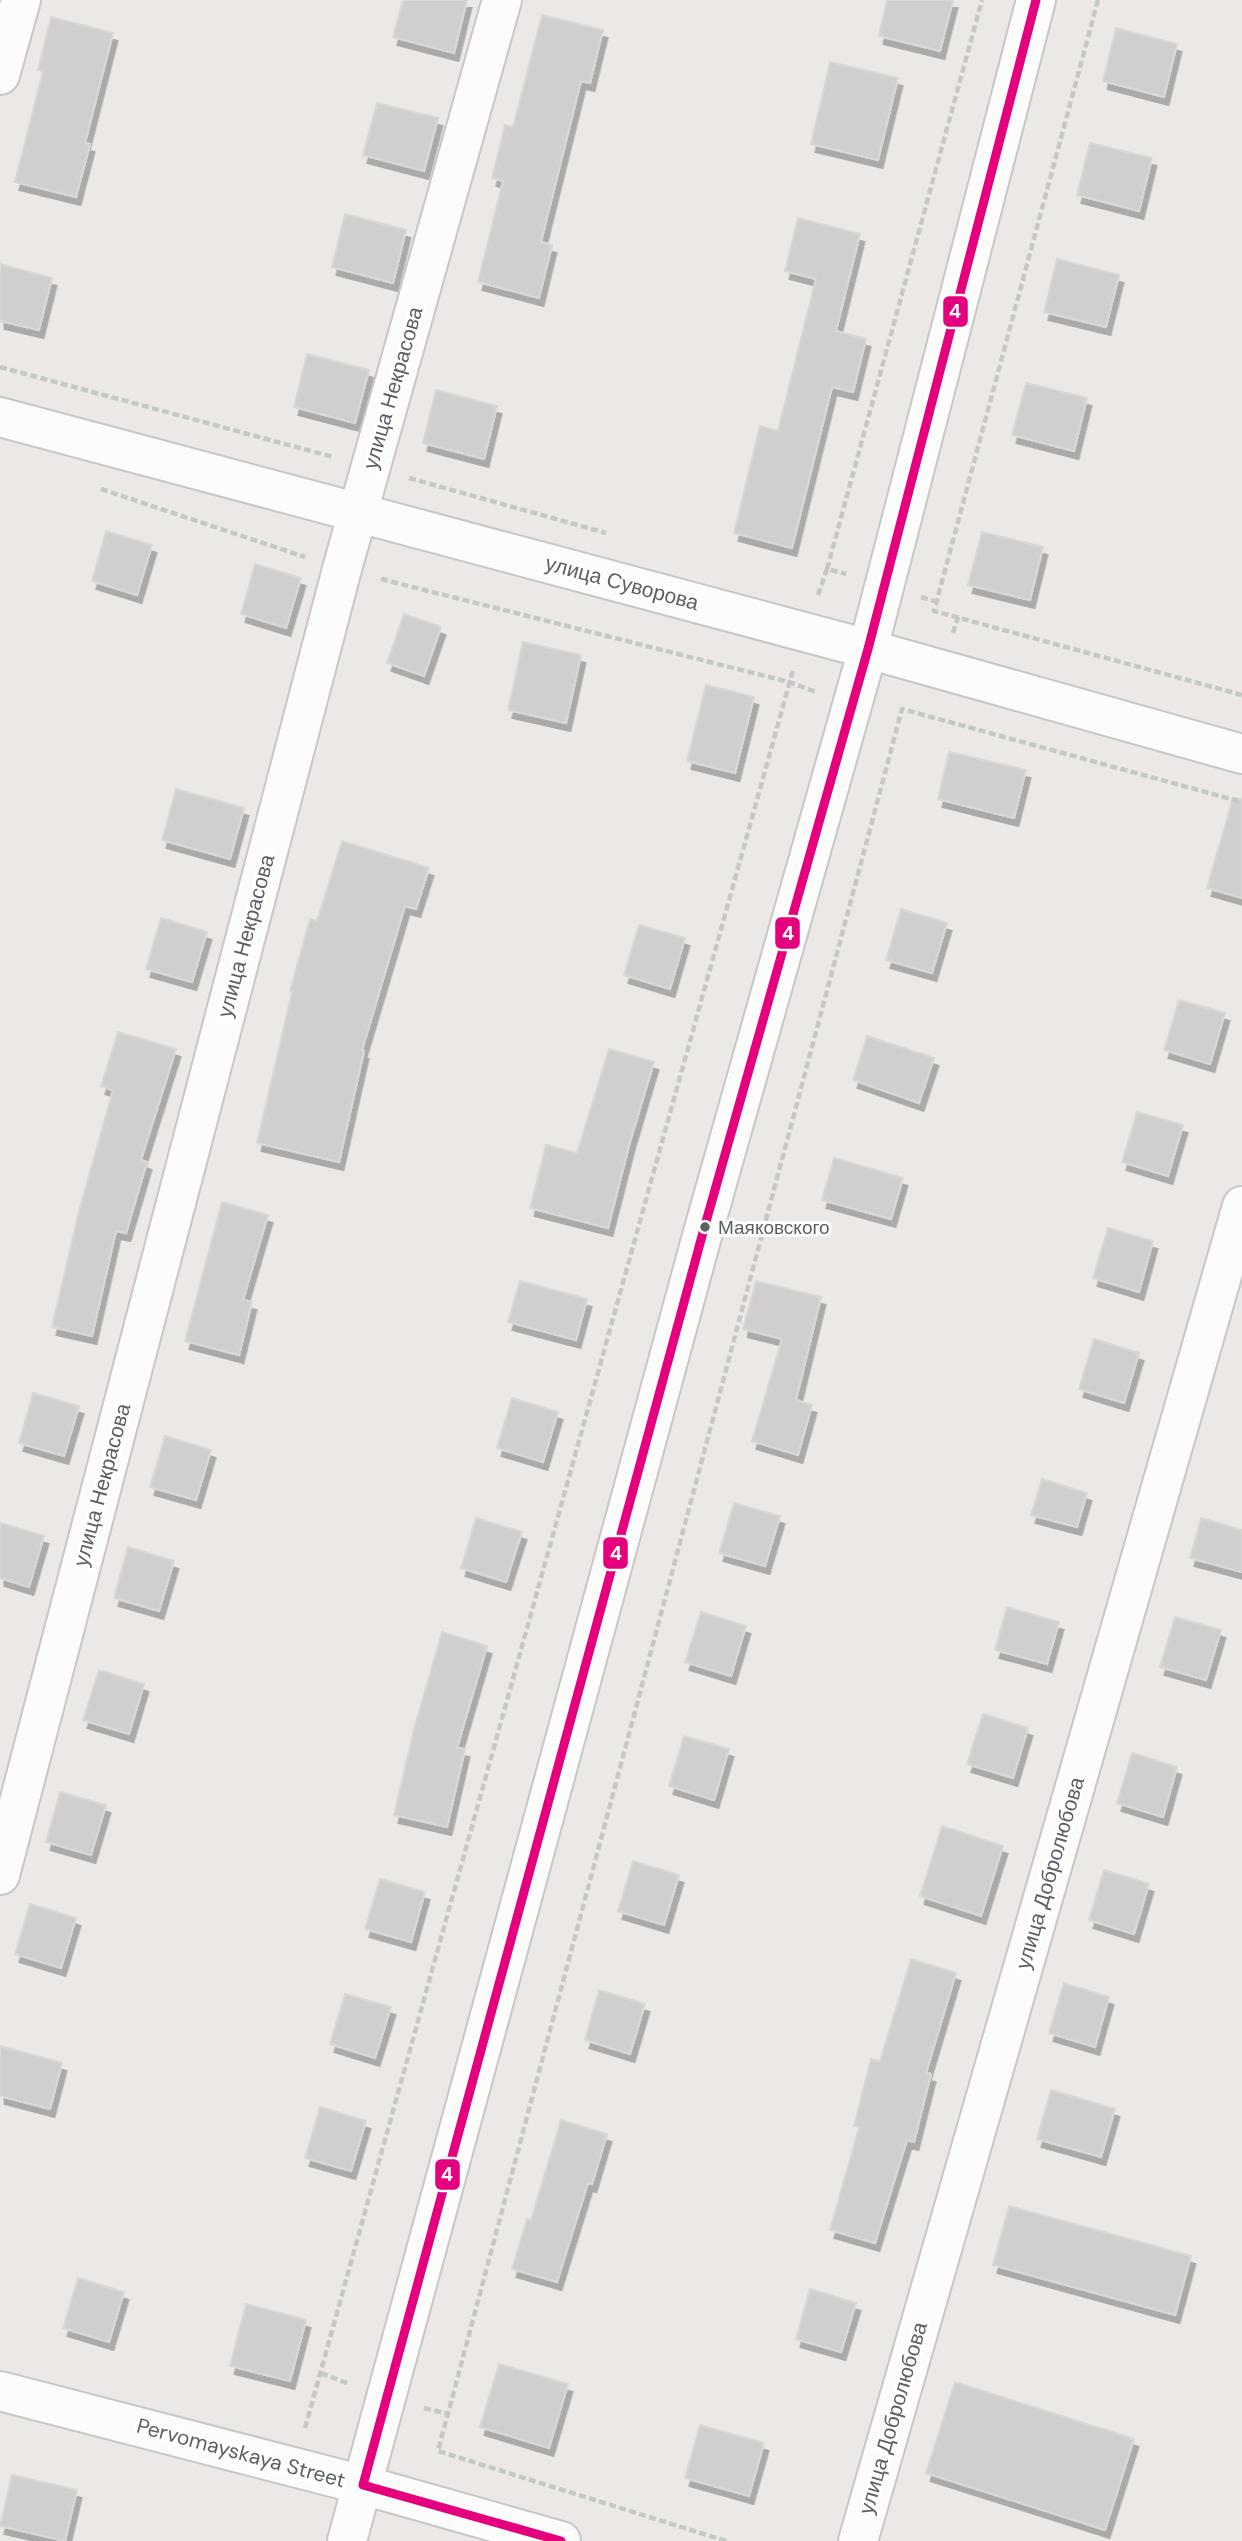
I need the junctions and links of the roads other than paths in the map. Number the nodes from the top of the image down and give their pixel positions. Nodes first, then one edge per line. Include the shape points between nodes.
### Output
1 (21, 0) edge
2 (502, 0) edge
3 (1036, 0) edge
4 (0, 75) edge
5 (0, 417) edge
6 (358, 513) junction
7 (867, 649) junction
8 (1242, 754) edge
9 (1242, 1206) edge
10 (0, 1875) edge
11 (0, 2391) edge
12 (363, 2485) junction
13 (347, 2541) edge
14 (561, 2541) edge
15 (858, 2541) edge

1 - 4 street
2 - 6 street, улица Некрасова
3 - 7 street
5 - 6 street, улица Суворова
6 - 7 street, улица Суворова
6 - 10 street, улица Некрасова
7 - 8 street, улица Суворова
7 - 12 street
9 - 15 street, улица Добролюбова
11 - 12 street, Pervomayskaya Street
12 - 13 street
12 - 14 street, Pervomayskaya Street

